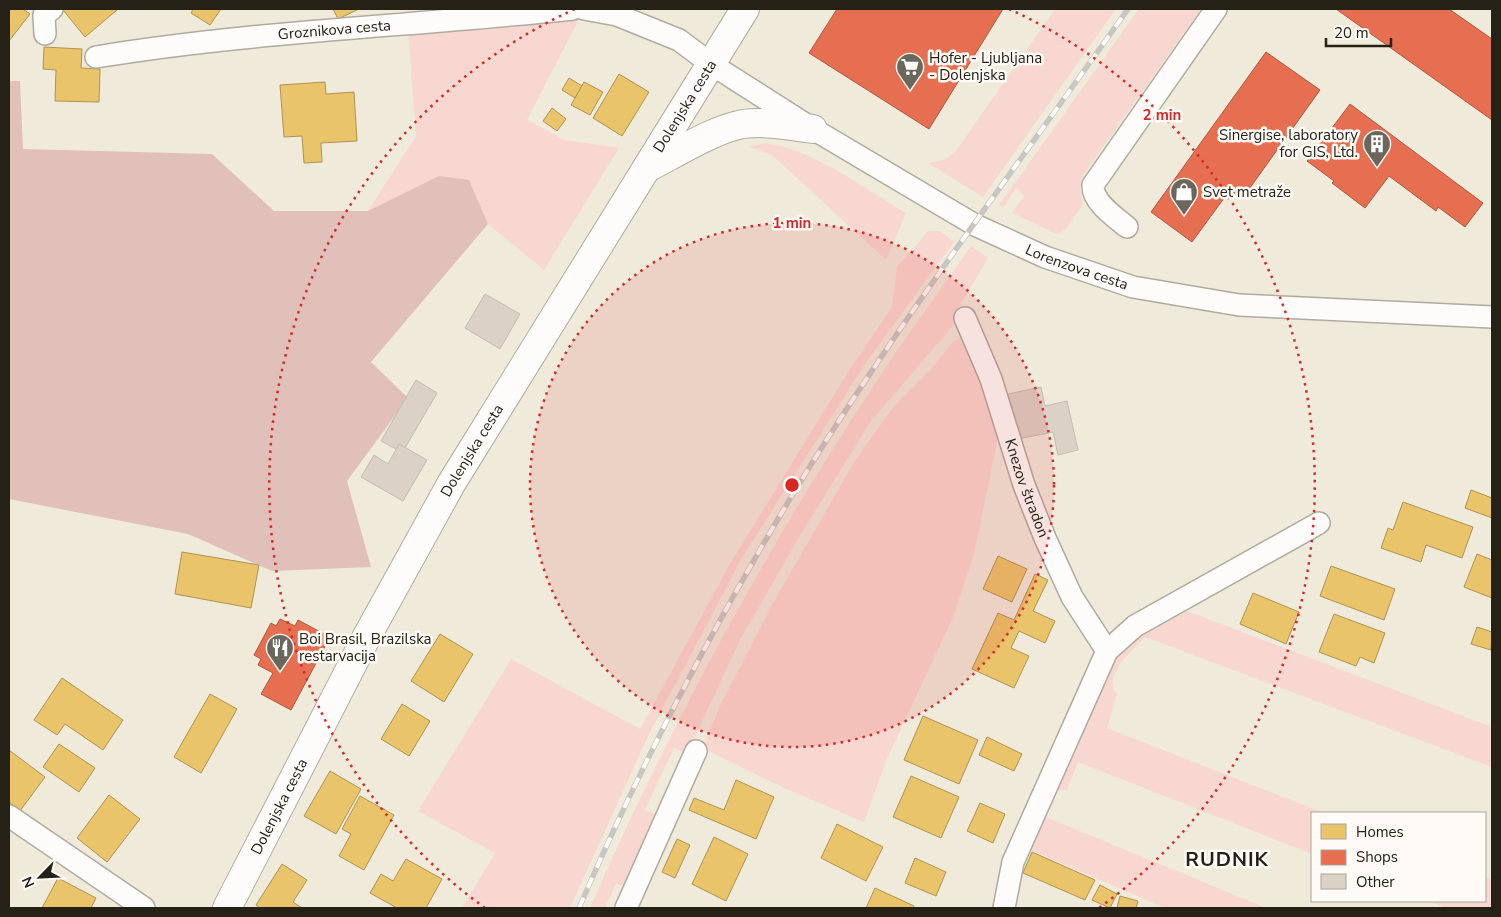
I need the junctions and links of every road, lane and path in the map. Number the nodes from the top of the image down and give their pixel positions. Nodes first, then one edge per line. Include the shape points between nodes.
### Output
1 (52, 9) edge
2 (573, 9) edge
3 (584, 9) edge
4 (745, 9) edge
5 (1216, 9) edge
6 (45, 34) dead end
7 (96, 56) dead end
8 (711, 64) junction
9 (813, 129) junction
10 (647, 168) junction
11 (1127, 227) dead end
12 (1492, 317) edge
13 (965, 318) dead end
14 (1319, 524) dead end
15 (1107, 651) junction
16 (696, 751) dead end
17 (9, 816) edge
18 (144, 908) edge
19 (227, 908) edge
20 (626, 908) edge
21 (1004, 908) edge

1 - 6 street via 44,15
2 - 7 street, Groznikova cesta via 276,33
3 - 8 street via 617,16 679,40
4 - 8 main road, Dolenjska cesta
5 - 11 street via 1093,185 1096,198
8 - 9 street, Lorenzova cesta
8 - 10 main road, Dolenjska cesta
9 - 10 main road via 745,124 729,128
9 - 12 street, Lorenzova cesta via 1007,241 1133,287 1239,306
10 - 19 main road, Dolenjska cesta via 451,484 321,723
13 - 15 street, Knezov štradon via 992,379 1024,485 1045,538 1072,597
14 - 15 street via 1135,626
15 - 21 street via 1013,862
16 - 20 street
17 - 18 street

